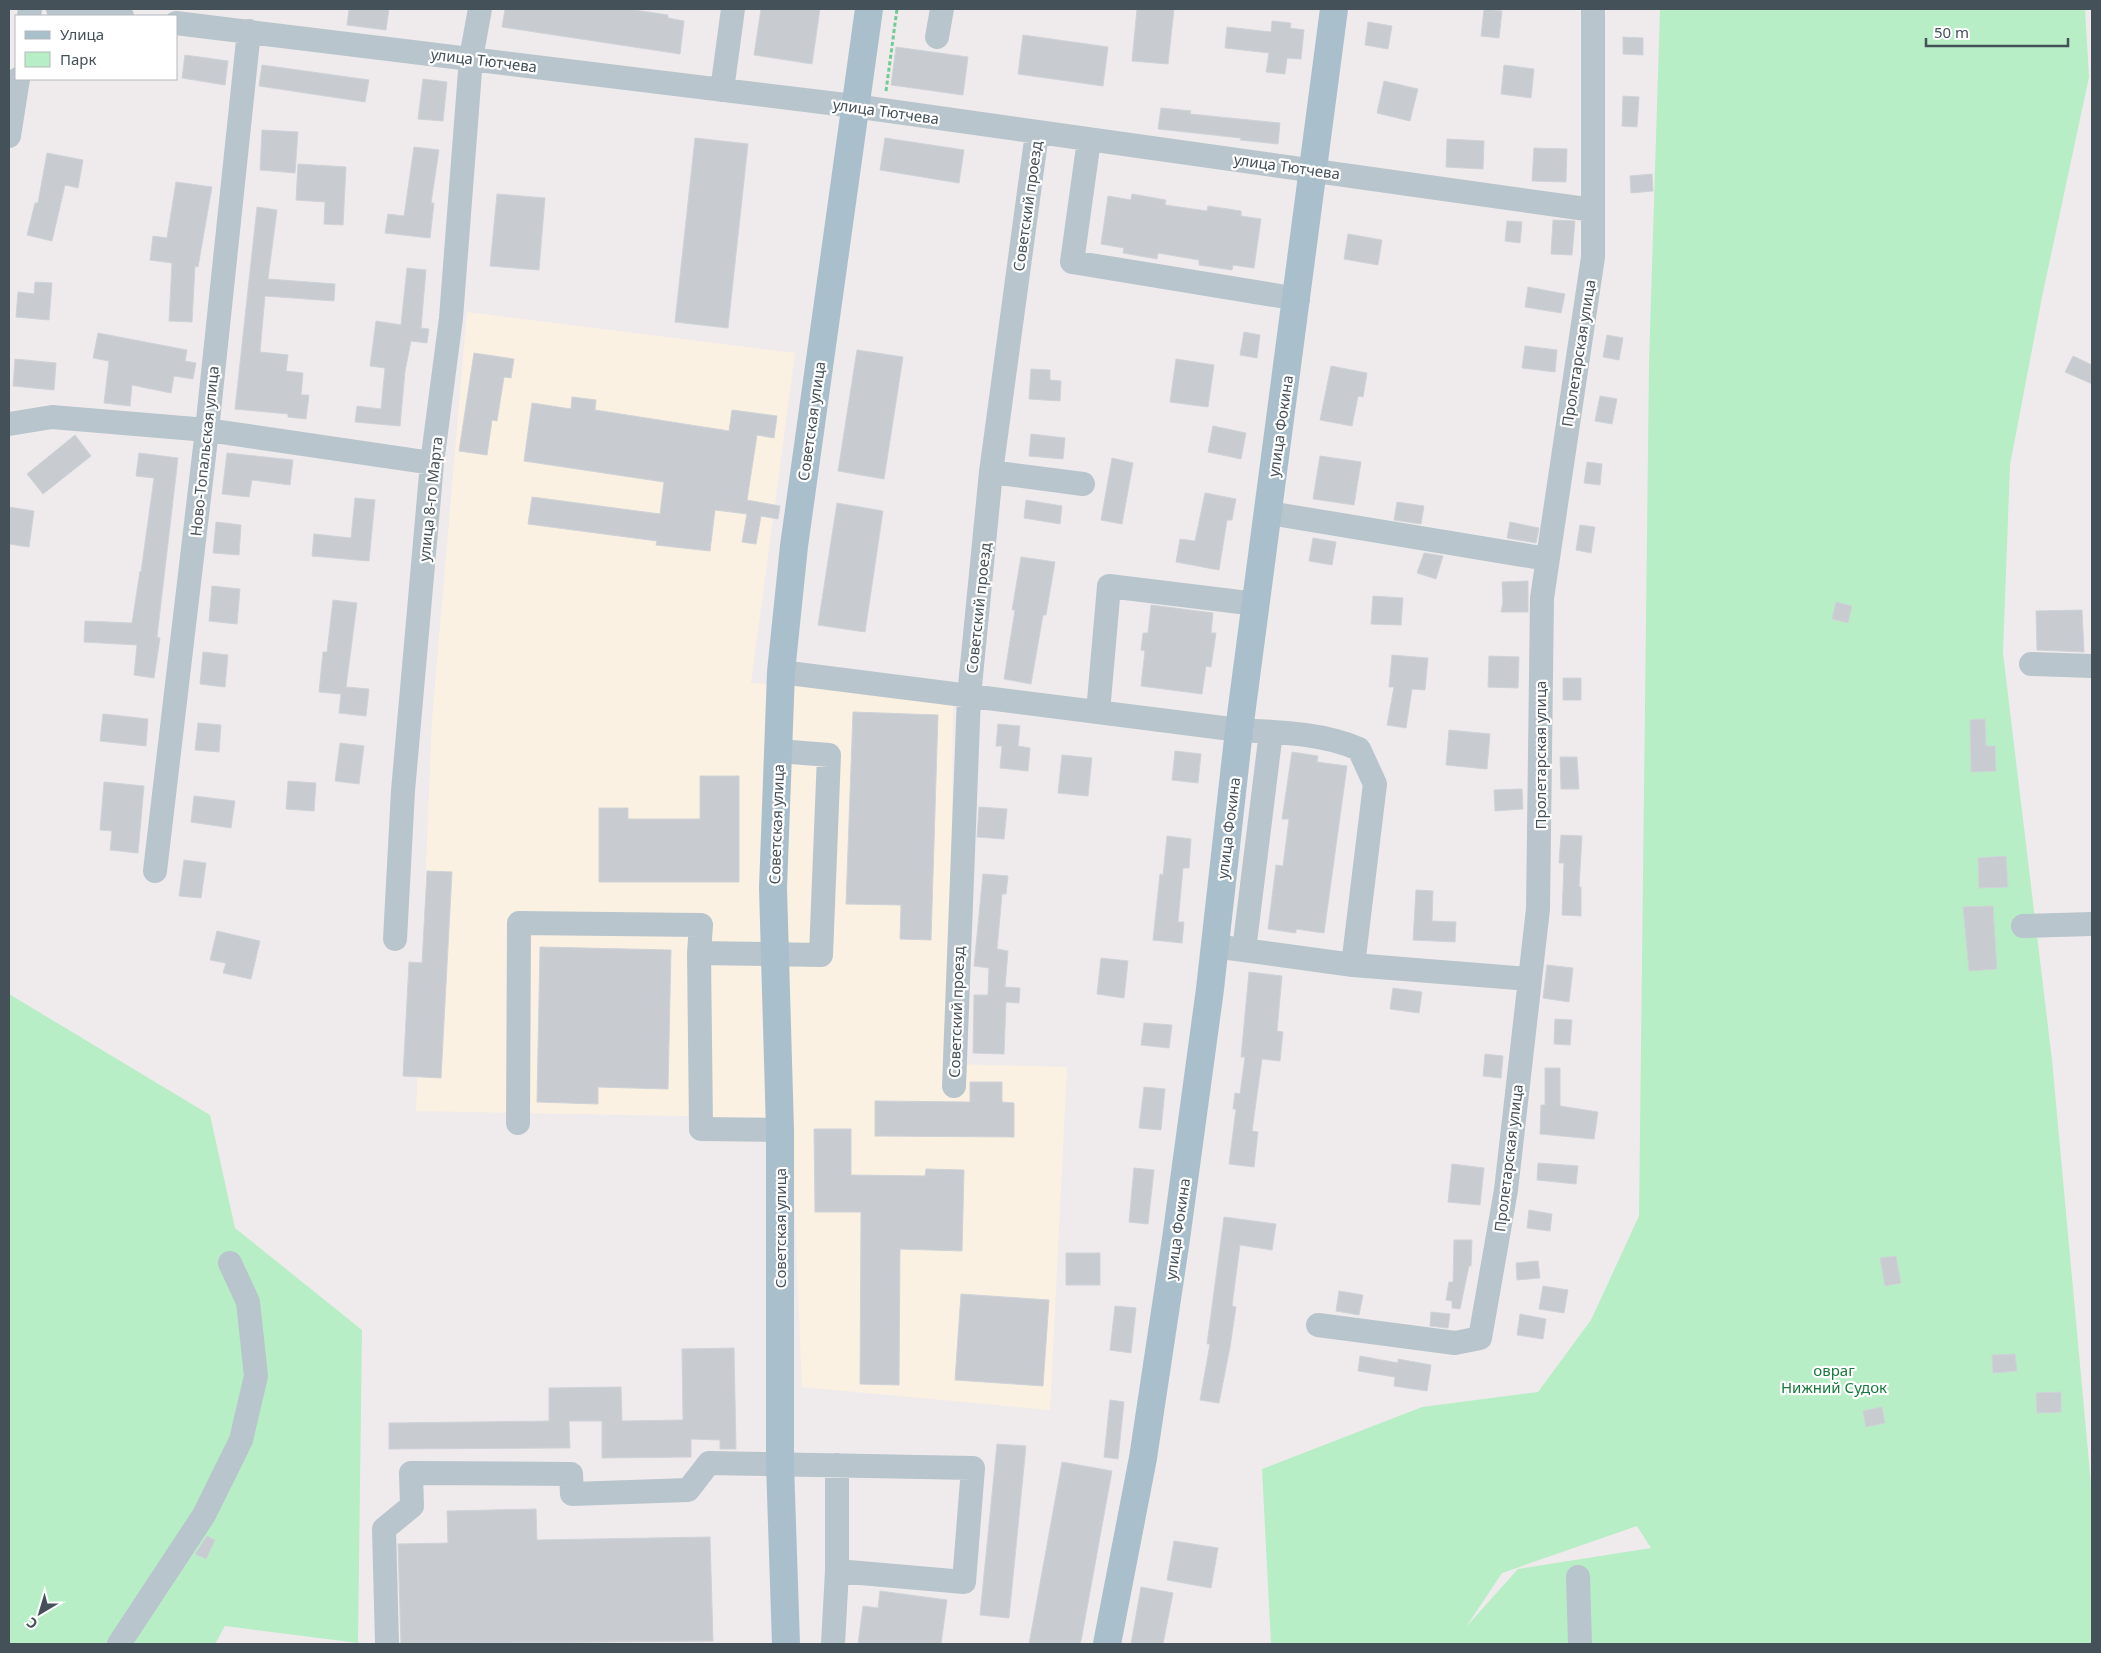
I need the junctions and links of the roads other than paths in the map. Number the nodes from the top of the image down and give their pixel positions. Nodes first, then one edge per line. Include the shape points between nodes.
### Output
1 (58, 9) edge
2 (480, 9) edge
3 (733, 9) edge
4 (869, 9) edge
5 (942, 9) edge
6 (1334, 9) edge
7 (1593, 9) edge
8 (113, 15) edge
9 (178, 22) edge
10 (249, 31) junction
11 (937, 37) dead end
12 (471, 58) junction
13 (18, 80) edge
14 (722, 90) junction
15 (854, 106) junction
16 (1037, 133) junction
17 (9, 136) edge
18 (1089, 140) junction
19 (1315, 169) junction
20 (1593, 210) junction
21 (1298, 299) junction
22 (9, 424) edge
23 (207, 430) junction
24 (432, 463) junction
25 (991, 472) junction
26 (1083, 484) dead end
27 (1268, 513) junction
28 (1547, 559) junction
29 (1256, 604) junction
30 (2031, 664) dead end
31 (2092, 666) edge
32 (781, 672) junction
33 (969, 696) junction
34 (1098, 712) junction
35 (1239, 730) junction
36 (1271, 732) junction
37 (778, 751) junction
38 (156, 871) dead end
39 (2092, 924) edge
40 (2023, 926) dead end
41 (395, 939) dead end
42 (1214, 946) junction
43 (1244, 950) junction
44 (699, 954) junction
45 (774, 954) junction
46 (1352, 965) junction
47 (1530, 978) junction
48 (954, 1086) dead end
49 (518, 1123) dead end
50 (780, 1130) junction
51 (230, 1263) dead end
52 (1318, 1325) dead end
53 (780, 1464) junction
54 (837, 1465) junction
55 (837, 1571) junction
56 (1578, 1577) dead end
57 (119, 1644) edge
58 (387, 1644) edge
59 (786, 1644) edge
60 (833, 1644) edge
61 (1107, 1644) edge
62 (1580, 1644) edge

1 - 8 street
2 - 12 street, улица 8-го Марта
3 - 14 street
4 - 15 main road, Советская улица
5 - 11 street
6 - 19 main road, улица Фокина
7 - 20 street, Пролетарская улица
9 - 10 street, улица Тютчева
10 - 12 street, улица Тютчева
10 - 23 street, Ново-Топальская улица
12 - 14 street, улица Тютчева
12 - 24 street, улица 8-го Марта via 451,318
13 - 17 street
14 - 15 street, улица Тютчева
15 - 16 street, улица Тютчева
15 - 32 main road, Советская улица via 796,536
16 - 18 street, улица Тютчева
16 - 25 street, Советский проезд
18 - 19 street, улица Тютчева
18 - 21 street via 1072,262
19 - 20 street, улица Тютчева
19 - 21 main road, улица Фокина
20 - 28 street, Пролетарская улица via 1591,266
21 - 27 main road, улица Фокина
22 - 23 street via 52,416
23 - 24 street
23 - 38 street, Ново-Топальская улица
24 - 41 street, улица 8-го Марта via 403,791
25 - 26 street
25 - 33 street, Советский проезд
27 - 28 street
27 - 29 main road, улица Фокина
28 - 47 street, Пролетарская улица via 1541,607 1538,909
29 - 34 street via 1109,586
29 - 35 main road, улица Фокина
30 - 31 street
32 - 33 street
32 - 37 main road, Советская улица
33 - 34 street
33 - 48 street, Советский проезд
34 - 35 street
35 - 36 street
35 - 42 main road, улица Фокина
36 - 43 street
36 - 46 street via 1343,742 1359,749 1375,784
37 - 45 main road, Советская улица
37 - 45 street via 828,755 821,956
39 - 40 street
42 - 43 street
42 - 61 main road, улица Фокина via 1178,1230 1144,1458
43 - 46 street
44 - 45 street
44 - 49 street via 701,925 519,923
44 - 50 street via 701,1129
45 - 50 main road, Советская улица
46 - 47 street
47 - 52 street, Пролетарская улица via 1506,1190 1480,1338 1455,1343
50 - 53 main road, Советская улица
51 - 57 street via 248,1302 256,1376 241,1440 204,1515
53 - 54 street
53 - 58 street via 709,1463 688,1490 572,1494 571,1474 411,1473 412,1506 384,1529
53 - 59 main road, Советская улица
54 - 55 street
54 - 55 street via 973,1468 964,1582
55 - 60 street
56 - 62 street

